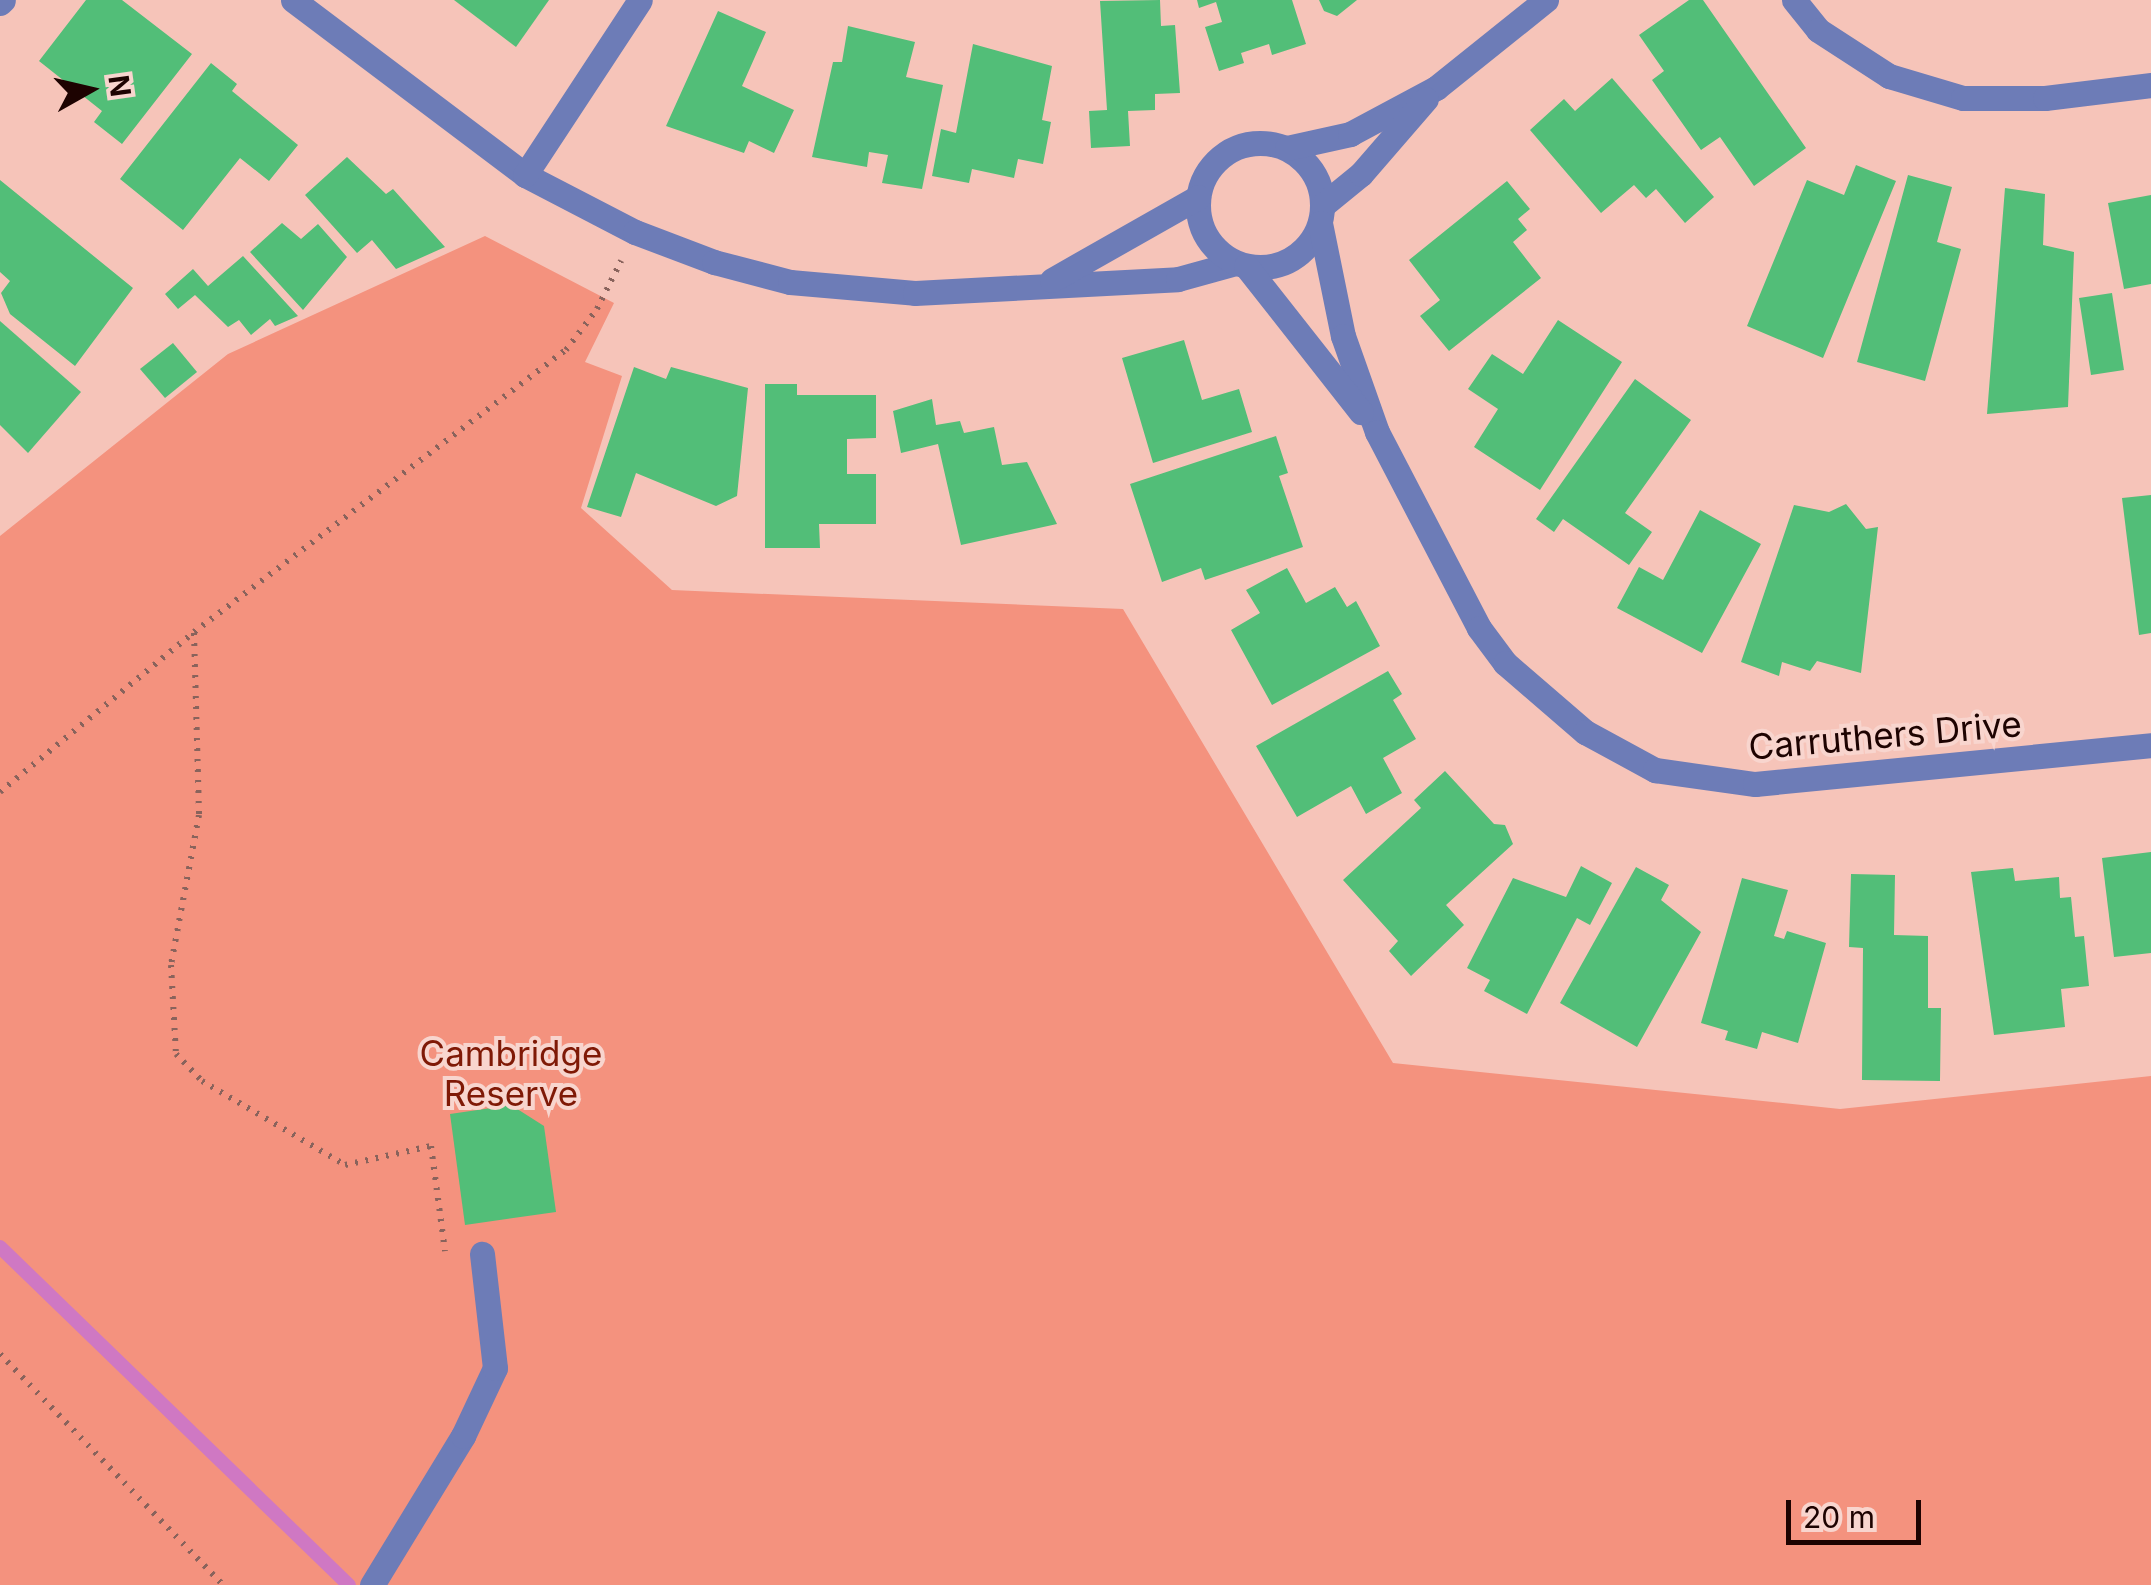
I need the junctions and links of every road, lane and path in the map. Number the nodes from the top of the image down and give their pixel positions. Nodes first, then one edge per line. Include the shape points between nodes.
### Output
1 (293, 0) edge
2 (640, 0) edge
3 (1546, 0) edge
4 (1794, 0) edge
5 (2151, 85) edge
6 (1436, 88) junction
7 (1287, 148) junction
8 (526, 175) junction
9 (1198, 196) junction
10 (1321, 214) junction
11 (635, 232) junction
12 (1241, 264) junction
13 (1043, 284) junction
14 (1377, 432) junction
15 (194, 632) junction
16 (2151, 745) edge
17 (0, 792) edge
18 (482, 1254) dead end
19 (447, 1260) dead end
20 (0, 1354) edge
21 (223, 1585) edge
22 (372, 1585) edge

1 - 8 street
2 - 8 street
3 - 6 street
4 - 5 street via 1818,30 1889,76 1963,98 2045,98
6 - 7 street via 1350,134
6 - 10 street
7 - 9 street via 1268,142 1230,150 1204,178
7 - 10 street via 1313,172
8 - 11 street
9 - 12 street via 1206,236
9 - 13 street
10 - 12 street via 1299,254 1283,263
10 - 14 street, Carruthers Drive via 1343,336
11 - 13 street via 714,262 850,290 954,292
11 - 15 path via 598,309 566,350
12 - 13 street via 1178,279
12 - 14 street, Carruthers Drive
14 - 16 street, Carruthers Drive via 1479,628 1506,663 1585,732 1654,770 1716,781 1812,782
15 - 17 path
15 - 19 path via 199,815 171,966 176,1054 202,1081 345,1165 431,1146
18 - 22 street via 495,1368 463,1436
20 - 21 path

